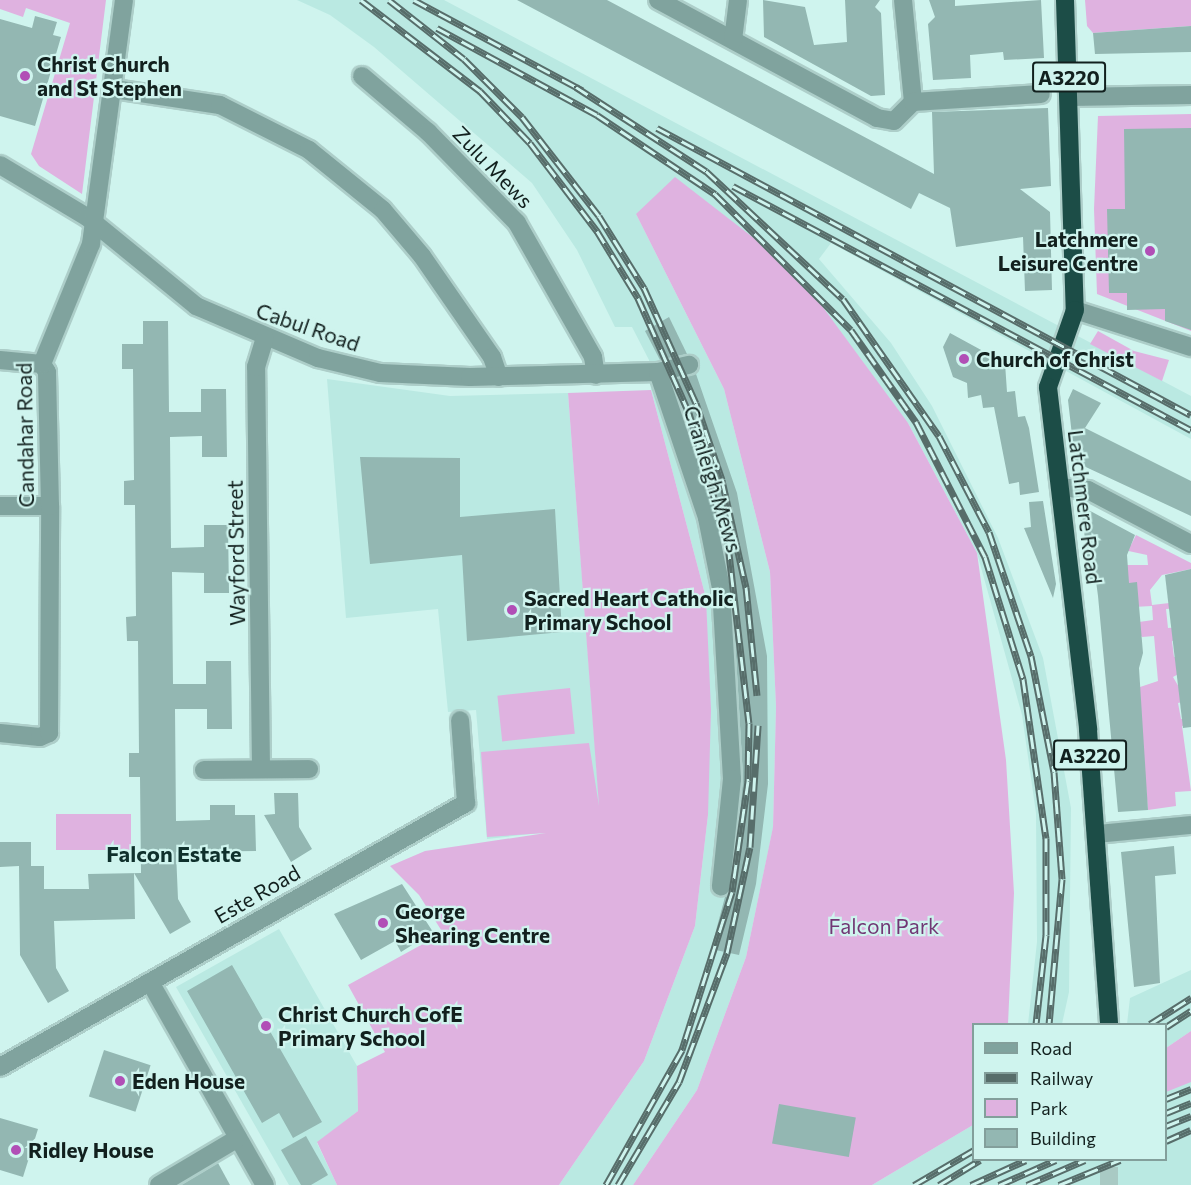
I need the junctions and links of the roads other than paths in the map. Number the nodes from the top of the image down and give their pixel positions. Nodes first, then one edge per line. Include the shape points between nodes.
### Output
1 (124, 0) edge
2 (658, 0) edge
3 (738, 0) edge
4 (903, 0) edge
5 (1065, 0) edge
6 (733, 40) junction
7 (362, 76) dead end
8 (114, 89) junction
9 (1041, 94) dead end
10 (1191, 95) edge
11 (1070, 97) junction
12 (911, 106) junction
13 (0, 165) edge
14 (96, 225) junction
15 (1075, 310) junction
16 (266, 338) junction
17 (1191, 347) edge
18 (0, 360) edge
19 (42, 364) junction
20 (689, 365) dead end
21 (658, 372) junction
22 (596, 375) junction
23 (499, 377) junction
24 (1060, 487) junction
25 (0, 506) edge
26 (50, 506) junction
27 (1191, 544) edge
28 (460, 720) dead end
29 (0, 733) edge
30 (261, 768) junction
31 (309, 769) dead end
32 (204, 770) dead end
33 (1191, 825) edge
34 (1097, 834) junction
35 (721, 886) dead end
36 (150, 982) junction
37 (1109, 1023) edge
38 (0, 1067) edge
39 (238, 1138) junction
40 (159, 1185) edge
41 (265, 1185) edge

1 - 8 street, Candahar Road
2 - 6 street
3 - 6 street
4 - 12 street
5 - 11 highway, Latchmere Road / A3220
6 - 12 street via 877,118 894,121
7 - 22 street, Zulu Mews via 428,132 517,223 593,357
8 - 14 street, Candahar Road
8 - 23 street via 220,105 309,150 383,210 422,256 468,320
9 - 12 street
10 - 11 street
11 - 15 highway, Latchmere Road / A3220
13 - 14 street, Cabul Road via 50,191
14 - 16 street, Cabul Road via 172,291
14 - 19 street, Candahar Road
15 - 17 street
15 - 24 highway, Latchmere Road / A3220 via 1048,387
16 - 23 street, Cabul Road via 371,371
16 - 30 street, Wayford Street via 256,367
18 - 19 street
19 - 26 street, Candahar Road via 47,372
20 - 21 street, Cabul Road
21 - 22 street, Cabul Road
21 - 35 street, Cranleigh Mews via 706,518 721,588 732,779
22 - 23 street, Cabul Road
24 - 27 street via 1088,490
24 - 34 highway, Latchmere Road / A3220
25 - 26 street
26 - 29 street, Candahar Road via 46,735
28 - 36 street, Este Road via 466,803
30 - 31 street
30 - 32 street
33 - 34 street
34 - 37 highway, Latchmere Road / A3220
36 - 38 street, Este Road
36 - 39 street
39 - 40 street
39 - 41 street

